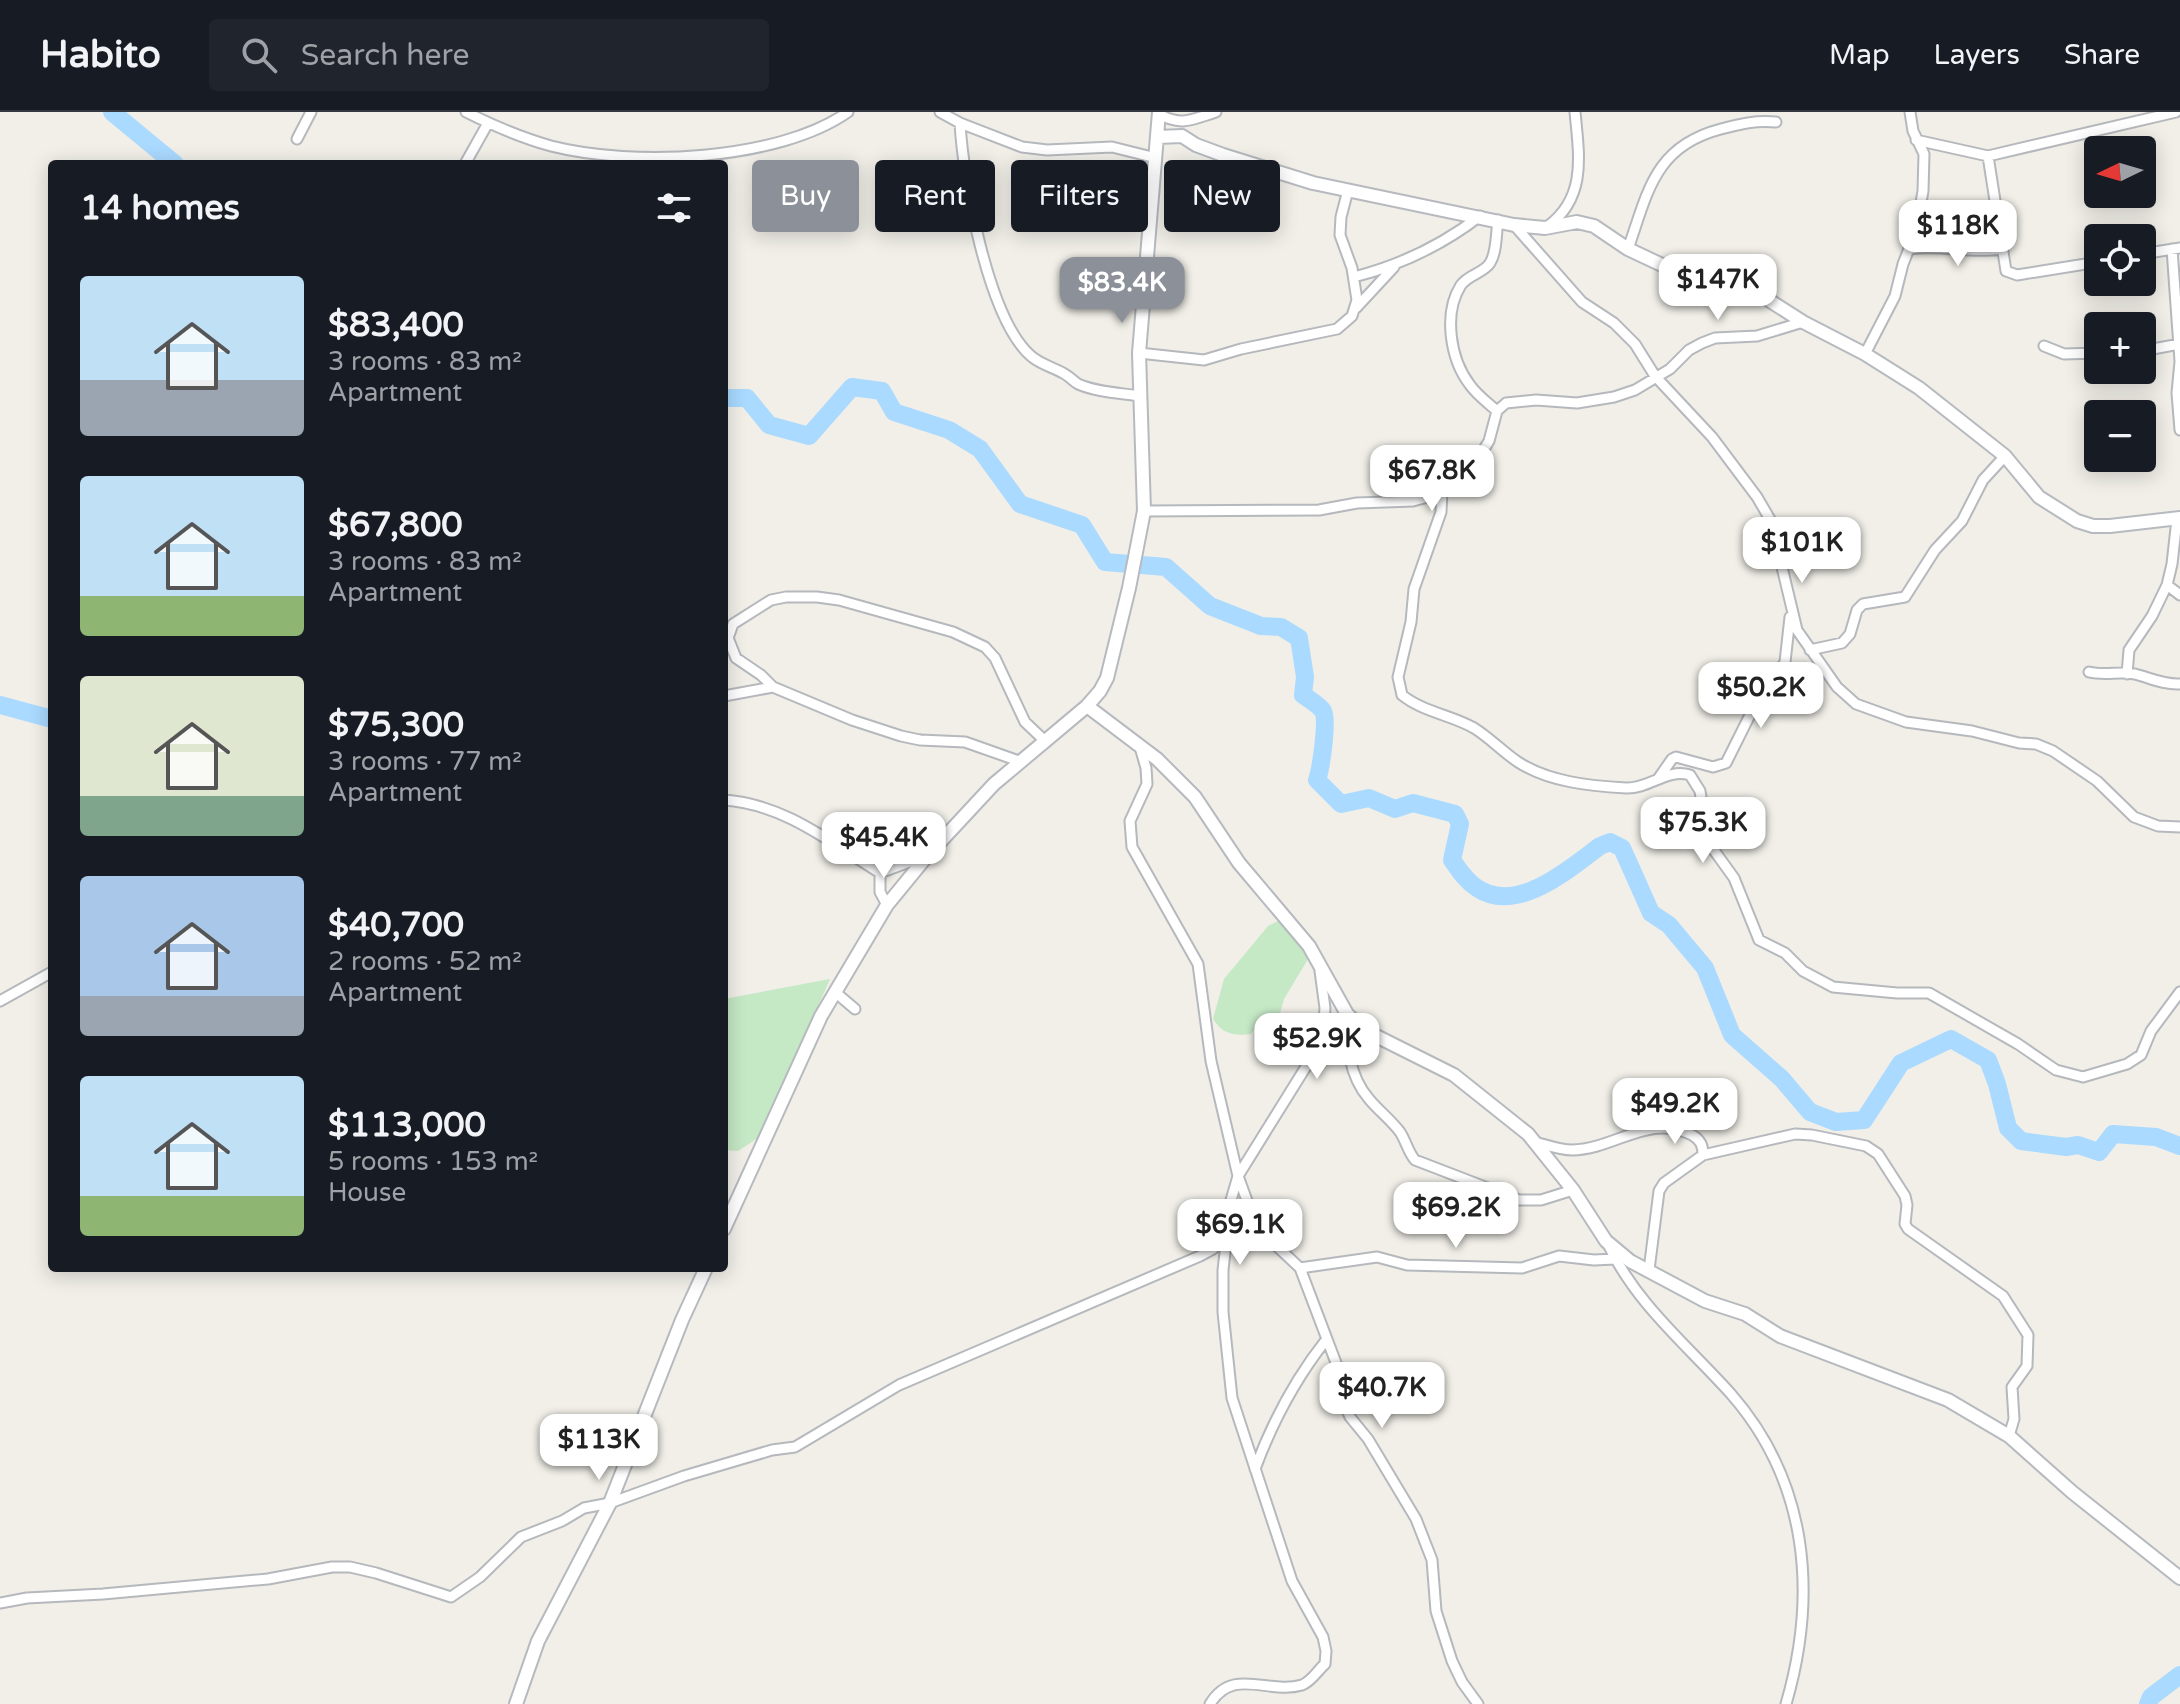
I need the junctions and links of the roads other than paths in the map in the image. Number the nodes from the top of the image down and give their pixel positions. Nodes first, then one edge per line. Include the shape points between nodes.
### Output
1 (311, 112) edge
2 (466, 112) edge
3 (848, 112) edge
4 (940, 112) edge
5 (1216, 112) edge
6 (1575, 112) edge
7 (1910, 112) edge
8 (2176, 112) edge
9 (1159, 113) edge
10 (1776, 122) dead end
11 (488, 123) junction
12 (960, 123) junction
13 (1158, 137) junction
14 (297, 139) dead end
15 (1916, 140) junction
16 (1988, 156) junction
17 (1156, 158) junction
18 (467, 160) edge
19 (1348, 190) junction
20 (1480, 216) junction
21 (1498, 220) junction
22 (1514, 225) junction
23 (1545, 228) junction
24 (1628, 249) junction
25 (1910, 249) junction
26 (2001, 249) junction
27 (2176, 249) edge
28 (2156, 252) edge
29 (2084, 264) edge
30 (1396, 265) junction
31 (1354, 277) junction
32 (1356, 308) junction
33 (1803, 322) junction
34 (2180, 344) edge
35 (2044, 346) dead end
36 (2156, 348) edge
37 (1139, 353) junction
38 (2084, 353) edge
39 (1865, 354) junction
40 (2180, 361) edge
41 (1655, 376) junction
42 (1139, 396) junction
43 (1497, 411) junction
44 (2180, 430) edge
45 (2005, 456) junction
46 (1442, 492) junction
47 (1144, 511) junction
48 (2179, 519) edge
49 (2167, 585) junction
50 (2180, 595) edge
51 (1791, 612) junction
52 (1810, 650) junction
53 (2089, 672) dead end
54 (2127, 674) junction
55 (2180, 684) edge
56 (773, 687) junction
57 (728, 695) edge
58 (1087, 706) junction
59 (1046, 742) junction
60 (1140, 745) junction
61 (1019, 761) junction
62 (1658, 779) junction
63 (728, 800) edge
64 (2180, 827) edge
65 (928, 855) junction
66 (880, 873) junction
67 (887, 905) junction
68 (1320, 967) junction
69 (48, 974) edge
70 (835, 992) junction
71 (2180, 992) edge
72 (0, 1001) edge
73 (855, 1009) dead end
74 (1347, 1014) junction
75 (1535, 1142) junction
76 (1703, 1155) junction
77 (1238, 1176) junction
78 (1573, 1190) junction
79 (728, 1220) edge
80 (1225, 1237) junction
81 (1606, 1241) junction
82 (1615, 1259) junction
83 (1300, 1268) junction
84 (1649, 1270) junction
85 (704, 1272) edge
86 (1326, 1340) junction
87 (2009, 1436) junction
88 (1255, 1469) junction
89 (610, 1503) junction
90 (2180, 1578) edge
91 (0, 1603) edge
92 (516, 1704) edge
93 (1210, 1704) edge
94 (1478, 1704) edge
95 (1786, 1704) edge

1 - 14 street
2 - 11 street
3 - 11 street via 772,144 676,157 554,147
4 - 12 street
5 - 9 street via 1184,122
6 - 23 street via 1577,181 1563,214
7 - 15 street
8 - 16 street
9 - 13 street
10 - 24 street via 1749,121 1701,134 1674,150 1647,194
11 - 18 street
12 - 17 street via 1022,147 1112,147
12 - 42 street via 989,274 1000,308 1024,349 1076,383
13 - 17 street
13 - 19 street via 1182,136 1244,163
15 - 16 street
15 - 25 street via 1925,164
16 - 26 street
17 - 37 street
19 - 20 street
19 - 31 street via 1340,235
20 - 21 street
20 - 30 street via 1456,235
21 - 22 street
21 - 43 street via 1492,259 1463,283 1450,320 1469,385
22 - 23 street
22 - 41 street via 1582,302 1635,344
23 - 24 street via 1585,223
24 - 33 street via 1662,265 1753,290
25 - 26 street
25 - 39 street via 1889,310
26 - 29 street via 2010,274
27 - 28 street
27 - 34 street
30 - 31 street
30 - 32 street
31 - 32 street
32 - 37 street via 1330,332 1214,358
33 - 39 street
33 - 41 street via 1757,336 1715,338
34 - 36 street
34 - 40 street
35 - 38 street via 2064,354
37 - 42 street
39 - 45 street via 1919,388
40 - 44 street
41 - 43 street via 1614,397 1577,403 1522,401 1506,403
41 - 51 street via 1712,437 1771,521
42 - 47 street
43 - 46 street via 1483,453
45 - 48 street via 2039,497 2077,521 2110,526
45 - 52 street via 1983,480 1962,521 1935,550 1905,597 1863,604 1842,643
46 - 47 street via 1413,501 1319,510
46 - 62 street via 1441,512 1414,589 1398,677 1402,695 1473,728 1546,776 1635,789
47 - 58 street via 1107,678
48 - 49 street
49 - 50 street
49 - 54 street via 2129,650
51 - 52 street
51 - 62 street via 1785,662 1726,763 1713,767 1676,757
52 - 64 street via 1856,704 1906,722 2036,744 2097,781 2134,817
53 - 54 street
54 - 55 street
56 - 57 street
56 - 59 street via 736,658 728,638 733,624 771,600 839,600 953,632 985,647 1025,722
56 - 61 street via 901,736 965,742
58 - 59 street
58 - 60 street
59 - 61 street
60 - 68 street via 1195,797
60 - 77 street via 1147,784 1130,821 1132,847 1198,964 1211,1061
61 - 65 street
62 - 71 street via 1681,772 1690,775 1700,791 1708,842 1734,878 1759,940 1833,987 1929,993 2056,1070 2083,1077 2141,1055 2151,1031
63 - 66 street via 783,813
65 - 66 street
65 - 67 street
66 - 67 street via 880,892
67 - 70 street
68 - 74 street
68 - 77 street via 1323,1033
69 - 72 street
70 - 73 street
70 - 79 street
74 - 75 street via 1364,1030 1454,1075
74 - 78 street via 1348,1049 1357,1081 1415,1160 1519,1200 1541,1200
75 - 76 street via 1588,1148 1655,1127 1698,1138
75 - 78 street
76 - 84 street via 1659,1191
76 - 87 street via 1795,1134 1866,1146 1878,1154 1905,1196 1908,1229 2003,1296 2028,1335 2027,1366 2012,1387
77 - 80 street
77 - 83 street via 1253,1217
78 - 81 street
80 - 88 street via 1223,1312 1232,1398
80 - 89 street via 1200,1256 899,1385 795,1447 684,1476
81 - 82 street
81 - 84 street
82 - 83 street via 1559,1256 1522,1268 1407,1265 1377,1257
82 - 95 street via 1663,1324 1762,1433 1787,1488 1804,1592
83 - 86 street
84 - 87 street via 1780,1336 1948,1400
85 - 89 street
86 - 88 street via 1297,1381
86 - 94 street via 1350,1417 1416,1519 1432,1560 1436,1611 1452,1661
87 - 90 street
88 - 93 street via 1292,1581 1323,1637 1325,1664 1299,1686 1232,1684
89 - 91 street via 584,1508 521,1537 451,1597 376,1573 332,1567 268,1579
89 - 92 street via 538,1641

